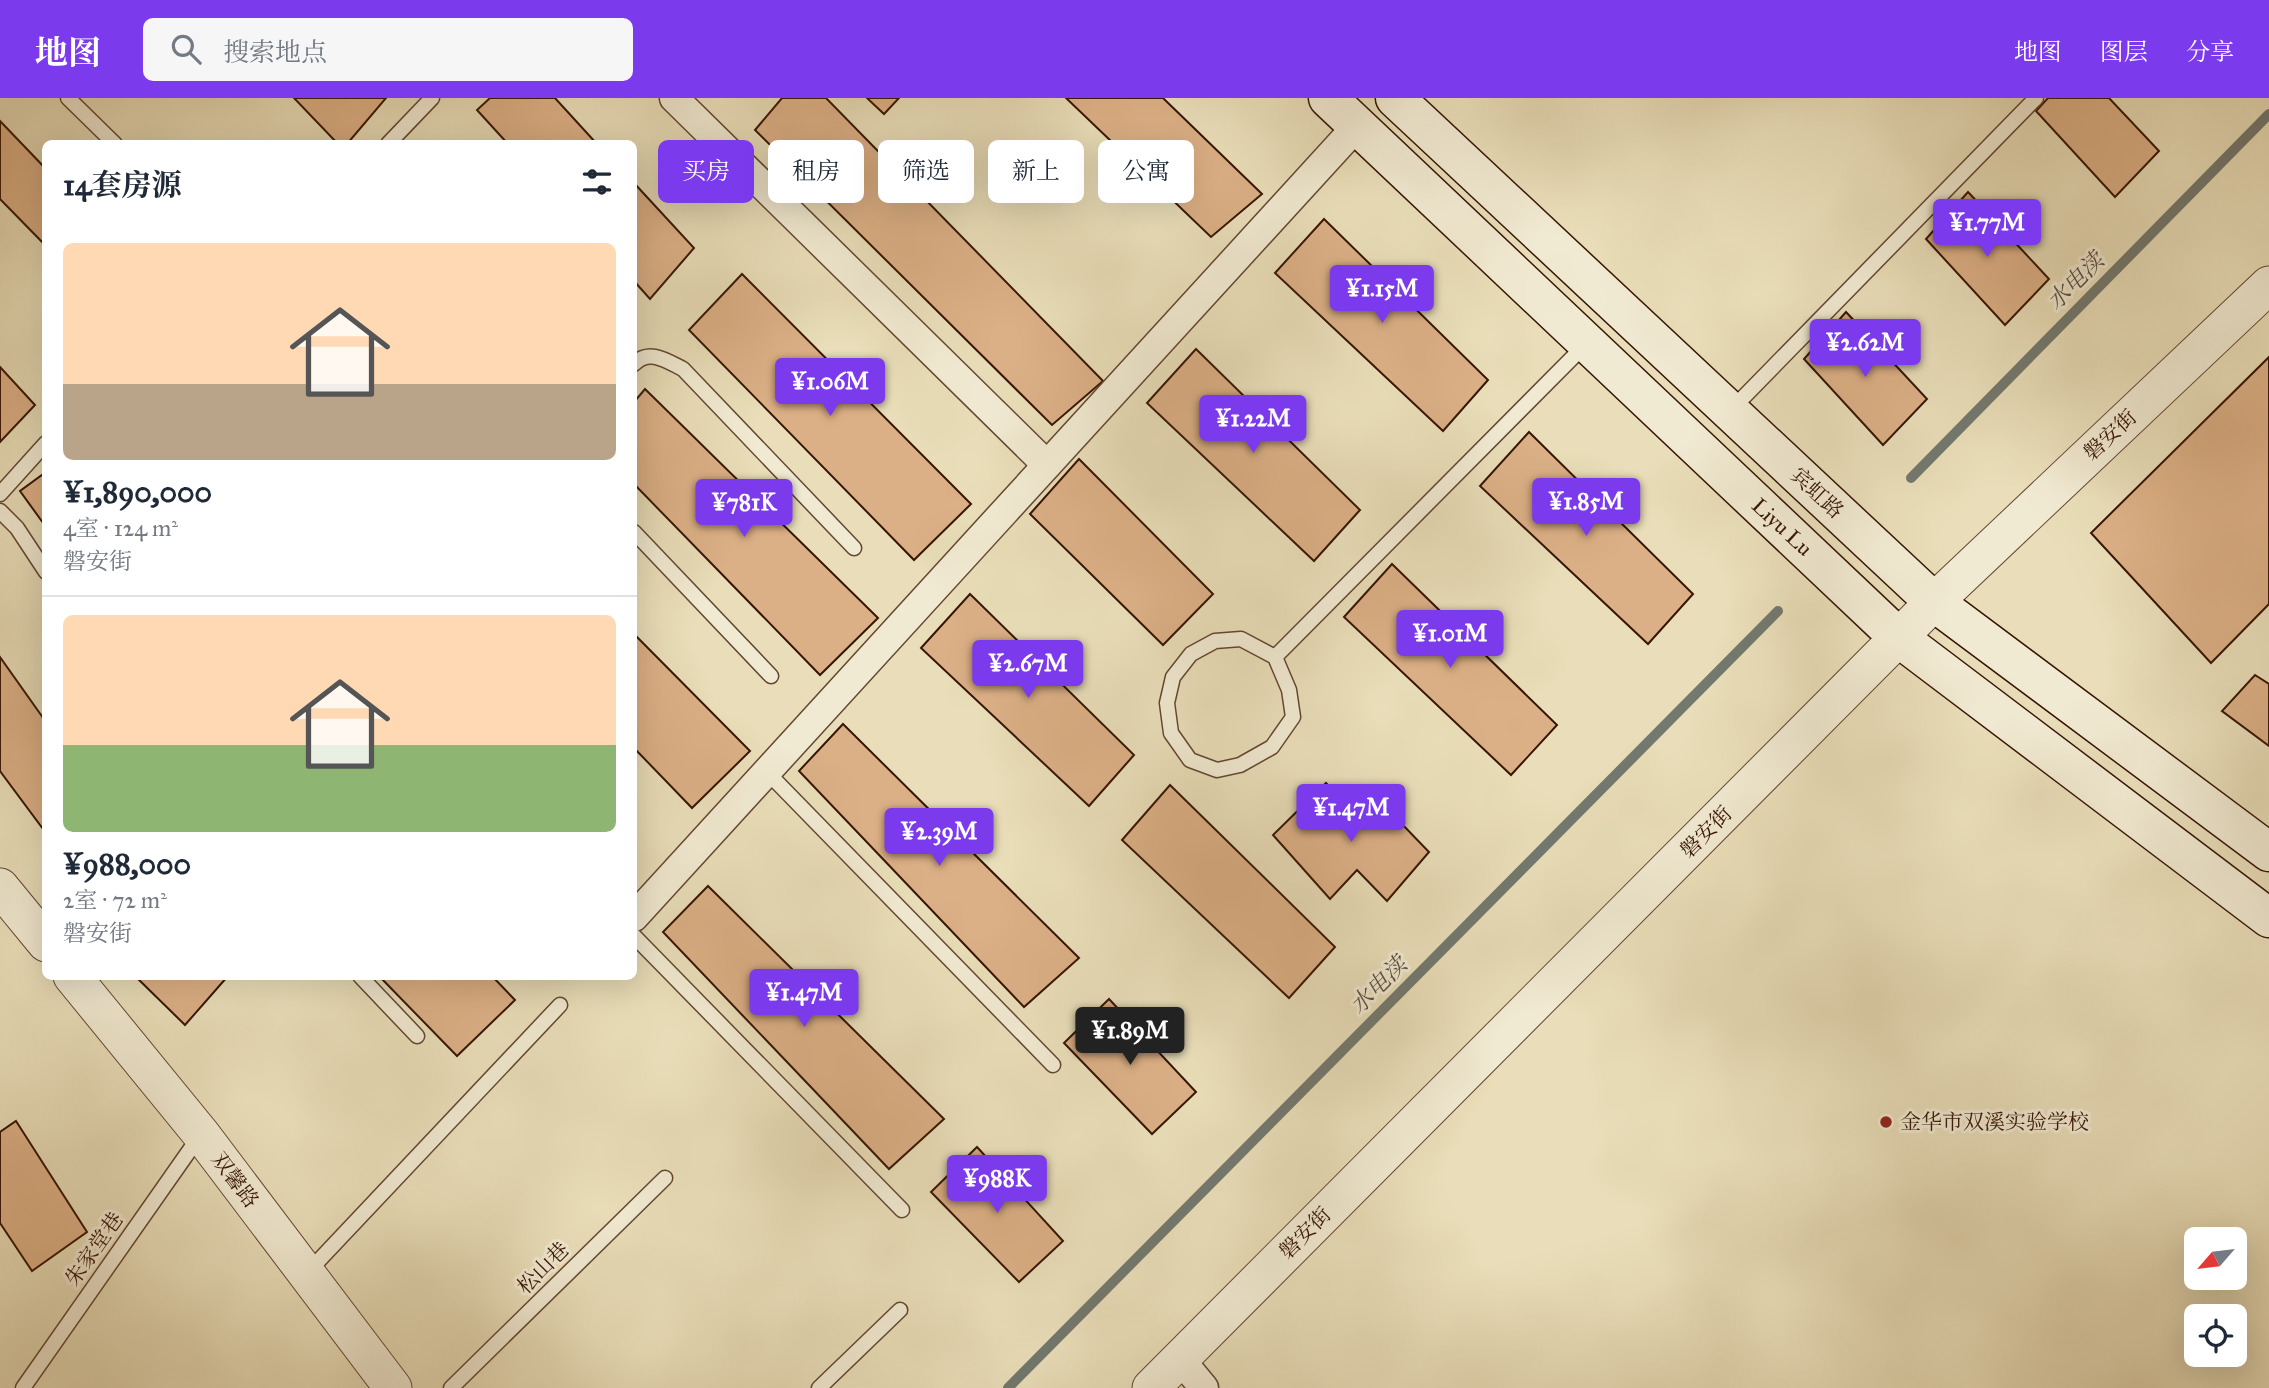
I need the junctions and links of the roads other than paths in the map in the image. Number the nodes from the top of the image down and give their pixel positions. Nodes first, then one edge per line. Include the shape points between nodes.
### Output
1 (68, 98) edge
2 (432, 98) edge
3 (674, 98) edge
4 (1328, 98) edge
5 (1395, 98) edge
6 (2036, 98) edge
7 (1357, 126) junction
8 (111, 140) edge
9 (392, 140) edge
10 (2269, 285) edge
11 (1587, 343) junction
12 (637, 361) edge
13 (1730, 411) junction
14 (42, 447) edge
15 (1047, 465) junction
16 (0, 494) edge
17 (0, 511) edge
18 (637, 535) edge
19 (854, 548) dead end
20 (42, 566) edge
21 (1934, 602) junction
22 (1899, 638) junction
23 (1275, 657) junction
24 (771, 676) dead end
25 (766, 771) junction
26 (2269, 852) edge
27 (0, 887) edge
28 (637, 913) edge
29 (2269, 918) edge
30 (42, 938) edge
31 (637, 939) edge
32 (75, 980) edge
33 (364, 980) edge
34 (561, 1005) dead end
35 (417, 1036) dead end
36 (1053, 1065) dead end
37 (201, 1134) junction
38 (665, 1178) dead end
39 (902, 1210) dead end
40 (306, 1274) junction
41 (900, 1310) dead end
42 (1180, 1359) junction
43 (23, 1388) edge
44 (393, 1388) edge
45 (451, 1388) edge
46 (819, 1388) edge
47 (1151, 1388) edge
48 (1204, 1388) edge

1 - 8 lane
2 - 9 lane
3 - 15 street
4 - 7 main road, Liyu Lu
5 - 13 main road, 宾虹路
6 - 13 lane
7 - 11 main road, Liyu Lu
7 - 15 street
10 - 21 street, 磐安街
11 - 22 main road, Liyu Lu
11 - 23 lane
12 - 19 lane via 659,356 683,369
13 - 21 main road, 宾虹路
14 - 16 lane
15 - 25 street
17 - 20 lane
18 - 24 lane
21 - 22 street, 磐安街
21 - 26 main road, 宾虹路
22 - 29 main road, Liyu Lu
22 - 42 street, 磐安街
23 - 23 lane via 1241,639 1215,641 1191,654 1172,677 1167,703 1171,733 1190,760 1217,770 1240,765 1272,747 1293,717 1289,690
25 - 28 street
25 - 36 lane
27 - 30 street
31 - 39 lane
32 - 37 street, 双馨路
33 - 35 lane
34 - 40 lane
37 - 40 street, 双馨路
37 - 43 lane, 朱家堂巷
38 - 45 lane, 松山巷
40 - 44 street, 双馨路
41 - 46 lane
42 - 47 street, 磐安街
42 - 48 street

